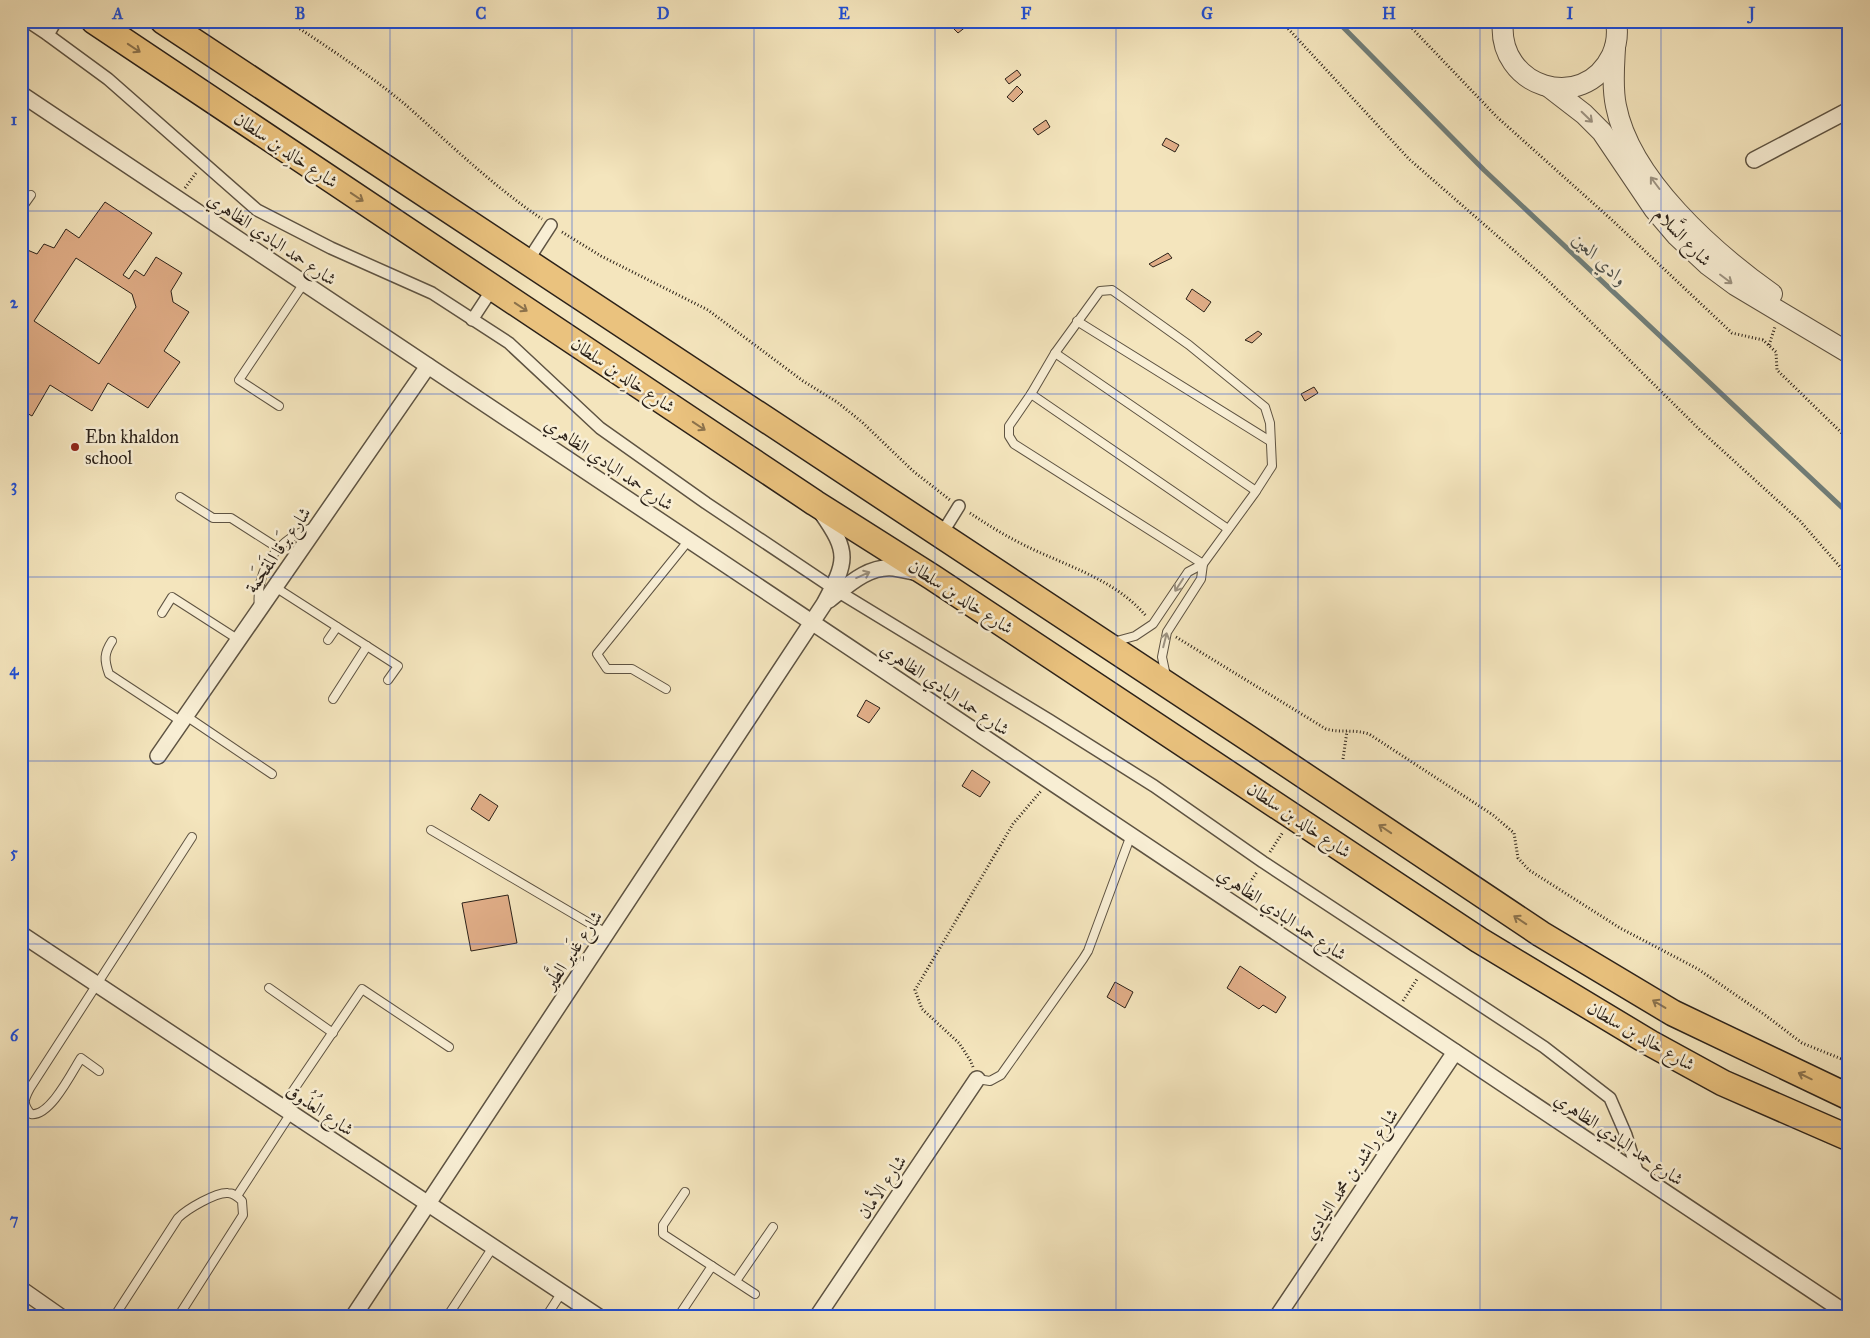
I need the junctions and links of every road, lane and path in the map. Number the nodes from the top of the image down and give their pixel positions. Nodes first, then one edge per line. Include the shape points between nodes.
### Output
1 (27, 21) edge
2 (56, 21) edge
3 (94, 21) edge
4 (163, 21) edge
5 (288, 21) edge
6 (1281, 21) edge
7 (1405, 21) edge
8 (1503, 21) edge
9 (1616, 21) edge
10 (48, 35) junction
11 (1615, 48) junction
12 (1548, 87) junction
13 (21, 94) edge
14 (1849, 110) edge
15 (1754, 160) dead end
16 (204, 162) junction
17 (31, 195) dead end
18 (178, 199) junction
19 (21, 209) edge
20 (551, 225) junction
21 (527, 262) junction
22 (304, 283) junction
23 (493, 288) junction
24 (472, 320) junction
25 (1077, 321) junction
26 (1055, 353) junction
27 (1849, 353) edge
28 (428, 366) junction
29 (1031, 394) junction
30 (279, 406) dead end
31 (1849, 440) edge
32 (1270, 441) junction
33 (1256, 490) junction
34 (180, 497) dead end
35 (815, 504) junction
36 (959, 506) junction
37 (317, 527) junction
38 (1228, 529) junction
39 (941, 535) junction
40 (689, 540) junction
41 (278, 548) junction
42 (1203, 564) junction
43 (932, 577) junction
44 (1849, 577) edge
45 (275, 587) junction
46 (836, 590) junction
47 (259, 610) junction
48 (162, 613) dead end
49 (813, 623) junction
50 (1153, 624) junction
51 (337, 627) junction
52 (1167, 632) junction
53 (239, 640) junction
54 (328, 640) dead end
55 (112, 641) dead end
56 (1102, 642) junction
57 (367, 646) junction
58 (388, 680) dead end
59 (1171, 687) junction
60 (666, 689) dead end
61 (332, 699) dead end
62 (184, 719) junction
63 (1347, 731) junction
64 (158, 756) dead end
65 (1343, 759) dead end
66 (272, 774) dead end
67 (1049, 781) junction
68 (431, 830) dead end
69 (1131, 835) junction
70 (192, 837) dead end
71 (606, 933) junction
72 (21, 934) edge
73 (1424, 969) junction
74 (98, 985) junction
75 (269, 988) dead end
76 (1396, 1012) junction
77 (333, 1033) junction
78 (449, 1047) dead end
79 (1455, 1052) junction
80 (1849, 1062) edge
81 (99, 1071) dead end
82 (977, 1079) junction
83 (1849, 1097) edge
84 (23, 1098) edge
85 (286, 1110) junction
86 (1849, 1138) edge
87 (1638, 1174) junction
88 (685, 1192) dead end
89 (237, 1196) junction
90 (428, 1204) junction
91 (774, 1227) dead end
92 (493, 1247) junction
93 (712, 1266) junction
94 (736, 1281) junction
95 (21, 1289) edge
96 (562, 1292) junction
97 (756, 1294) dead end
98 (1849, 1315) edge
99 (61, 1317) edge
100 (114, 1317) edge
101 (178, 1317) edge
102 (353, 1317) edge
103 (447, 1317) edge
104 (546, 1317) edge
105 (599, 1317) edge
106 (678, 1317) edge
107 (817, 1317) edge
108 (1277, 1317) edge

1 - 10 street
2 - 10 street
3 -> 23 main road, شارع خالِد بن سلطان
4 - 21 main road, شارع خالِد بن سلطان
5 - 20 path via 406,105 514,201
6 - 44 path via 1409,159 1592,322 1700,430 1800,521
7 - 31 path via 1497,117 1614,221 1732,333 1763,340 1776,352 1777,370
8 - 12 street, شارع السَّلام via 1506,52 1516,68 1531,80
9 - 11 street, شارع السَّلام
10 - 16 street via 108,79
11 - 12 street via 1608,63 1582,84
27 -> 11 street, شارع السَّلام via 1719,252 1668,202 1624,132 1613,86
12 -> 27 street, شارع السَّلام via 1602,132 1654,209 1708,265 1735,285
13 - 18 street, شارع حمد البادي الظاهري
14 - 15 street
16 - 18 path
16 - 24 street via 257,210 331,248 432,293
17 - 19 lane
18 - 22 street, شارع حمد البادي الظاهري
20 - 21 street
20 - 36 path via 601,256 708,310 843,407 913,471
21 - 39 main road, شارع خالِد بن سلطان
22 - 28 street, شارع حمد البادي الظاهري
22 - 30 lane via 239,380
23 - 24 street
23 -> 35 main road, شارع خالِد بن سلطان
24 - 46 street via 509,344 600,428
25 - 26 lane
25 - 32 lane
25 - 32 lane via 1100,292 1112,290 1189,345 1264,407 1270,423
26 - 29 lane
26 - 33 lane
28 - 37 street, شارع بَرقا المَقحَمة
28 - 40 street, شارع حمد البادي الظاهري
29 - 38 lane
29 - 42 lane via 1009,426 1014,444
32 - 33 lane via 1272,466
33 - 38 lane
34 - 41 lane via 213,518 231,518
35 - 43 main road, شارع خالِد بن سلطان
35 - 46 street, شارع غَدِير الطَّير via 841,544 843,558
36 - 39 street
36 - 50 path via 1014,540 1100,579 1136,604
37 - 41 lane via 296,534
37 - 45 street, شارع بَرقا المَقحَمة
38 - 42 lane
39 - 56 main road, شارع خالِد بن سلطان
40 - 49 street, شارع حمد البادي الظاهري
40 - 60 lane via 597,654 607,669 632,669
41 - 47 lane via 261,577
42 -> 50 lane via 1188,572
42 - 52 lane via 1201,579
46 -> 43 street, شارع غَدِير الطَّير via 876,569 893,568
43 - 86 main road, شارع خالِد بن سلطان via 1479,940 1723,1083
45 - 47 street, شارع بَرقا المَقحَمة
45 - 51 lane
46 - 49 street, شارع غَدِير الطَّير
46 - 73 street via 1154,786
47 - 53 street, شارع بَرقا المَقحَمة
48 - 53 lane via 172,597
49 - 67 street, شارع حمد البادي الظاهري
49 - 71 street, شارع غَدِير الطَّير
50 - 56 lane via 1130,638
51 - 54 lane
51 - 57 lane
59 -> 52 lane via 1162,657
52 - 63 path via 1326,729
53 - 62 street, شارع بَرقا المَقحَمة
55 - 62 lane via 105,651 109,674
56 - 59 main road, شارع خالِد بن سلطان
57 - 58 lane via 398,666
57 - 61 lane
83 -> 59 main road, شارع خالِد بن سلطان via 1673,1013 1550,939
62 - 64 street, شارع بَرقا المَقحَمة
62 - 66 lane
63 - 65 path
63 - 80 path via 1369,734 1493,815 1514,833 1518,858 1529,870 1620,928 1698,969 1802,1043
67 - 69 street, شارع حمد البادي الظاهري
67 - 82 path via 1013,824 916,990 922,1009 959,1043
68 - 71 lane
69 - 76 street, شارع حمد البادي الظاهري
69 - 82 lane via 1083,959 1001,1075 990,1081
70 - 74 lane
71 - 90 street, شارع غَدِير الطَّير
72 - 74 street, شارع العُذُوق
73 - 76 path
73 - 87 street via 1544,1047 1610,1098
74 - 84 lane
74 - 85 street, شارع العُذُوق
75 - 77 lane
76 - 79 street, شارع حمد البادي الظاهري
77 - 78 lane via 362,988
77 - 85 lane
79 - 87 street, شارع حمد البادي الظاهري
79 - 108 street, شارع راشد بن محمد النيادي
81 - 84 lane via 81,1058 41,1113 31,1114
82 - 107 street, شارع الأمان
85 - 89 lane
85 - 90 street, شارع العُذُوق
87 - 98 street, شارع حمد البادي الظاهري
88 - 93 lane via 663,1225 663,1234
89 - 100 lane via 224,1193 184,1212
89 - 101 lane via 243,1206 243,1215
90 - 92 street, شارع العُذُوق
90 - 102 street, شارع غَدِير الطَّير
91 - 94 lane
92 - 96 street, شارع العُذُوق
92 - 103 lane
93 - 94 lane
93 - 106 lane
94 - 97 lane
95 - 99 street
96 - 104 lane
96 - 105 street, شارع العُذُوق

